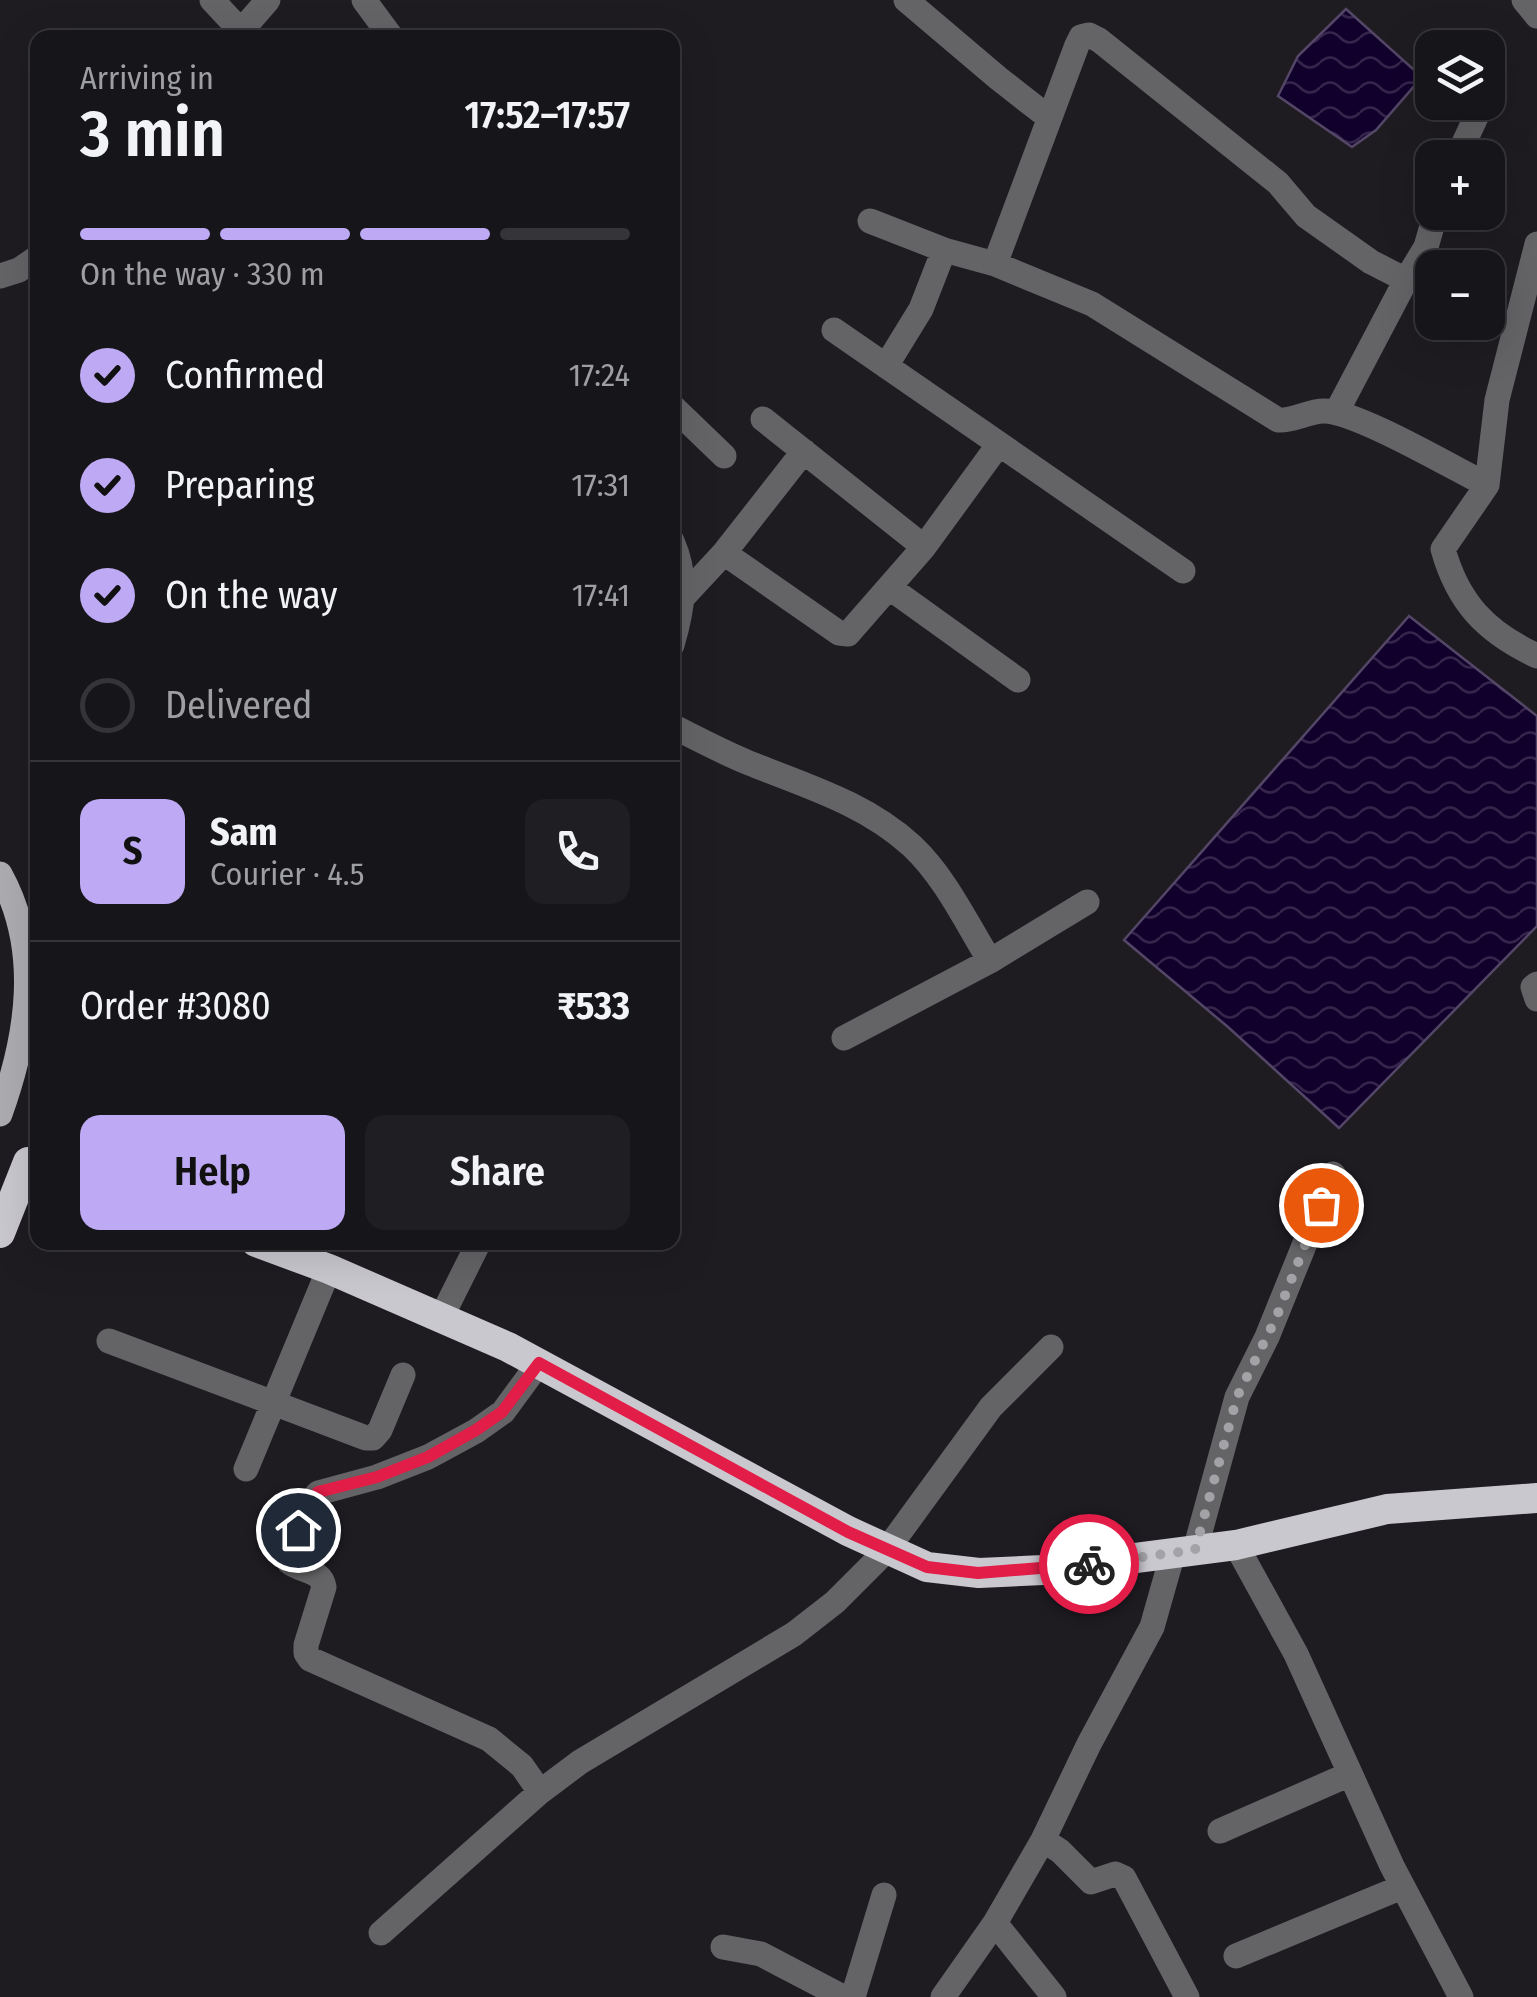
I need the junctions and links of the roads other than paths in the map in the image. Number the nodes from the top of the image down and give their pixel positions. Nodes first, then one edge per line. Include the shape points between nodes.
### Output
1 (212, 0) edge
2 (268, 0) edge
3 (364, 0) edge
4 (906, 0) edge
5 (1524, 0) edge
6 (1537, 16) edge
7 (234, 30) edge
8 (241, 30) edge
9 (386, 30) edge
10 (1048, 117) junction
11 (870, 221) dead end
12 (1431, 230) edge
13 (1537, 244) edge
14 (944, 250) junction
15 (30, 262) edge
16 (995, 264) junction
17 (0, 276) edge
18 (1406, 280) junction
19 (834, 330) dead end
20 (886, 366) junction
21 (1336, 413) junction
22 (680, 414) edge
23 (764, 419) dead end
24 (1000, 444) junction
25 (804, 452) junction
26 (724, 456) dead end
27 (1487, 484) junction
28 (924, 547) junction
29 (724, 553) junction
30 (680, 566) edge
31 (1183, 571) dead end
32 (890, 588) junction
33 (684, 595) junction
34 (680, 612) edge
35 (1537, 656) edge
36 (1018, 680) dead end
37 (680, 730) edge
38 (0, 874) edge
39 (1087, 902) dead end
40 (990, 960) junction
41 (1537, 984) edge
42 (1537, 999) edge
43 (844, 1038) dead end
44 (0, 1114) edge
45 (22, 1160) edge
46 (1333, 1174) dead end
47 (0, 1233) edge
48 (278, 1250) edge
49 (475, 1250) edge
50 (330, 1269) junction
51 (441, 1318) junction
52 (110, 1341) dead end
53 (1051, 1347) dead end
54 (539, 1363) junction
55 (402, 1375) dead end
56 (271, 1405) junction
57 (246, 1470) dead end
58 (1537, 1498) edge
59 (1236, 1544) junction
60 (886, 1550) junction
61 (1184, 1552) junction
62 (1350, 1774) junction
63 (540, 1792) junction
64 (1220, 1831) dead end
65 (1043, 1840) junction
66 (1402, 1887) junction
67 (884, 1895) dead end
68 (995, 1924) junction
69 (382, 1933) dead end
70 (723, 1947) dead end
71 (1236, 1956) dead end
72 (843, 1997) edge
73 (853, 1997) edge
74 (943, 1997) edge
75 (1054, 1997) edge
76 (1187, 1997) edge
77 (1461, 1997) edge

1 - 7 street
2 - 8 street
3 - 9 street
4 - 10 street
5 - 6 street
10 - 16 street
10 - 18 street via 1082,37 1099,40 1278,183 1306,216
11 - 14 street
12 - 18 street
13 - 27 street via 1497,400
14 - 16 street
14 - 20 street via 921,309
15 - 17 street
16 - 21 street via 1116,318 1278,420
18 - 21 street
19 - 20 street
20 - 24 street
21 - 27 street
22 - 26 street
23 - 25 street
24 - 28 street
24 - 31 street
25 - 28 street
25 - 29 street
27 - 35 street via 1443,549 1451,580 1488,625
28 - 32 street
29 - 32 street via 839,634 855,629
29 - 33 street
30 - 33 street
32 - 36 street
33 - 34 street
37 - 40 street via 880,820 941,880
38 - 44 main road via 12,896 28,973 26,1025
39 - 40 street
40 - 43 street
41 - 42 street
45 - 47 highway
46 - 61 street via 1237,1397
48 - 50 highway
49 - 51 street
50 - 51 highway
50 - 56 street
51 - 54 highway
52 - 56 street
53 - 60 street via 991,1407
54 - 60 highway
54 - 63 street via 502,1412 476,1430 428,1457 318,1492 288,1554 295,1567 323,1580 306,1645 310,1659 489,1738
55 - 56 street via 373,1438
56 - 57 street
58 - 59 highway via 1387,1509
59 - 61 highway
59 - 62 street
60 - 61 highway via 927,1567 978,1573
60 - 63 street via 794,1634
61 - 65 street
62 - 64 street
62 - 66 street
63 - 69 street
65 - 68 street
65 - 76 street via 1090,1882 1115,1874 1124,1878
66 - 71 street
66 - 77 street
67 - 73 street
68 - 74 street
68 - 75 street
70 - 72 street via 761,1954

